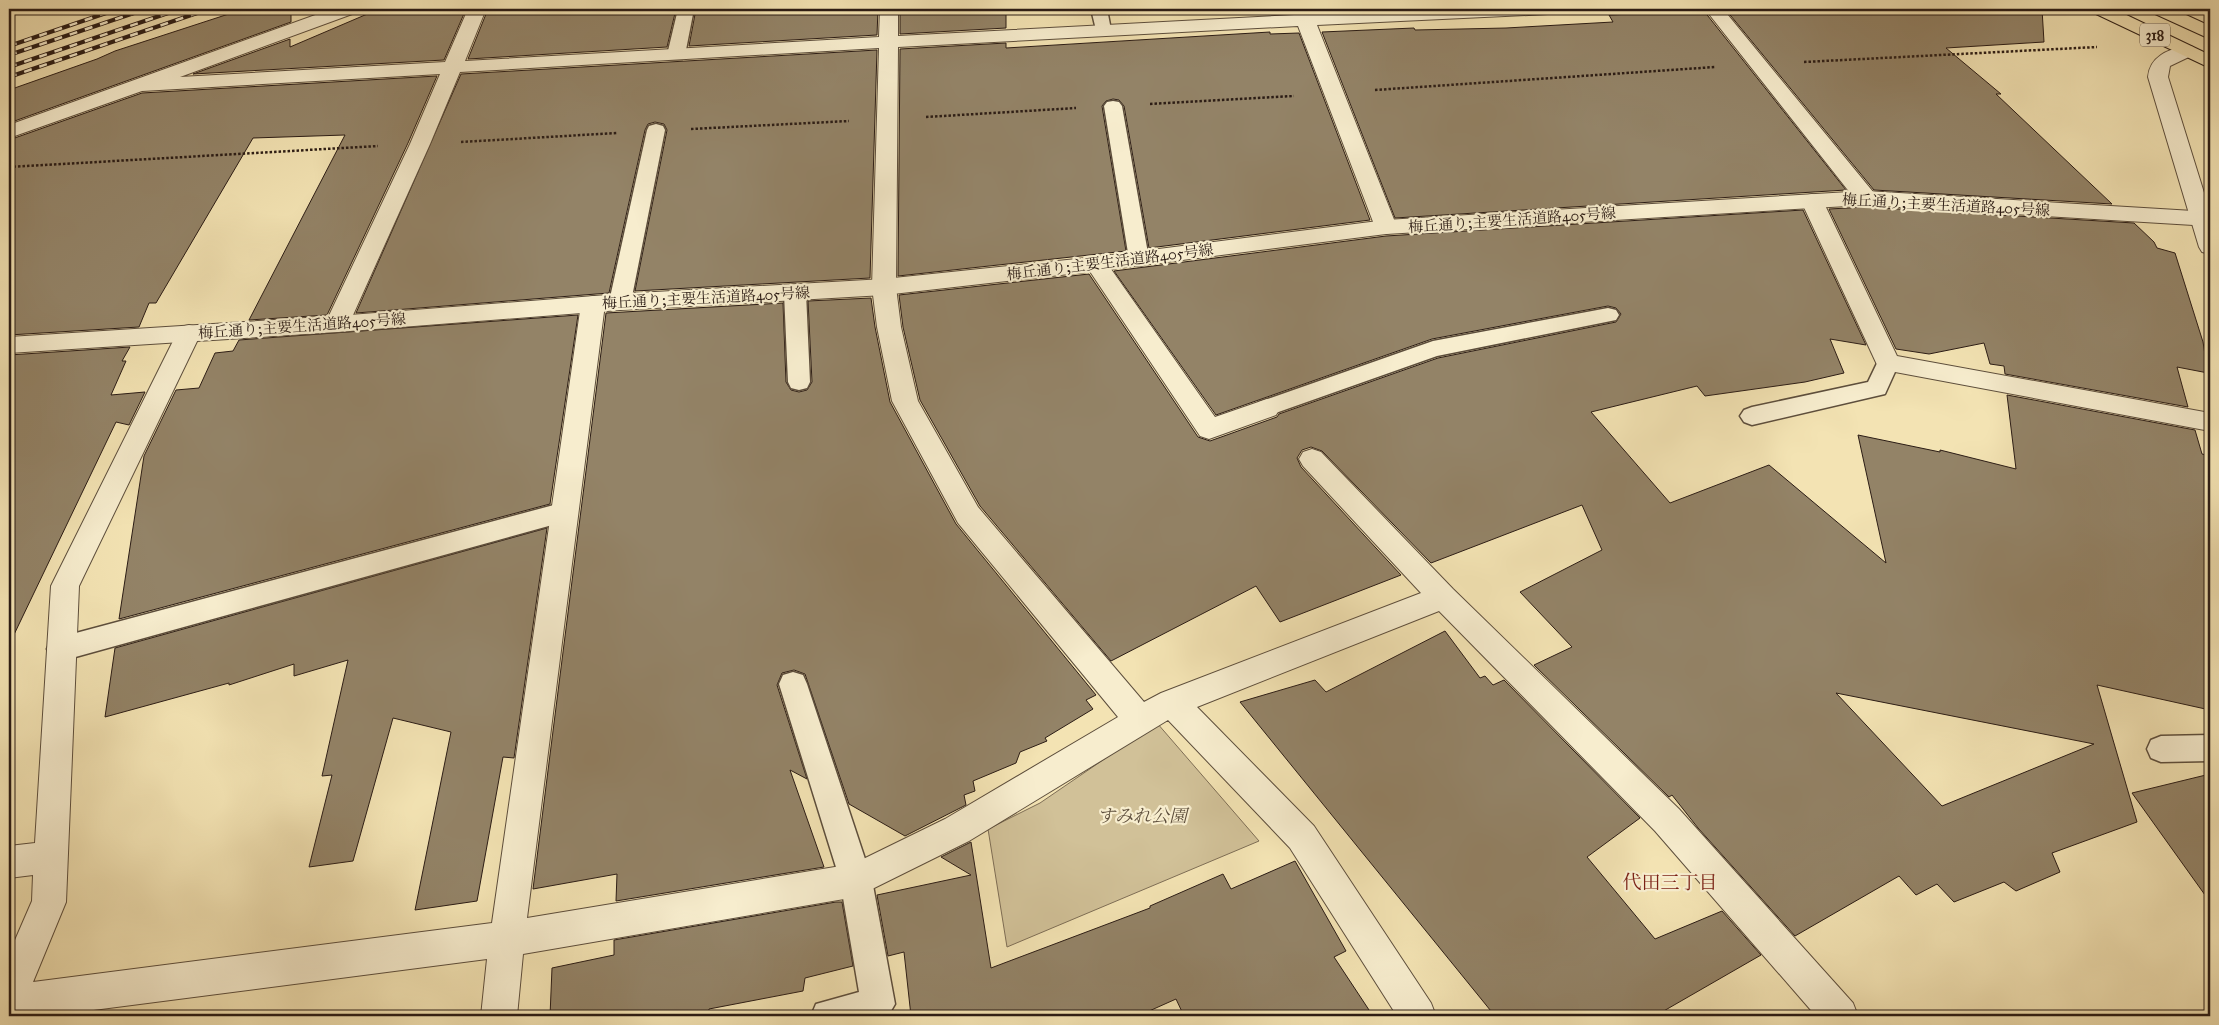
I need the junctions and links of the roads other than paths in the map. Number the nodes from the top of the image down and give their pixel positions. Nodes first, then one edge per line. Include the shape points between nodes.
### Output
1 (349, 9) edge
2 (477, 9) edge
3 (686, 9) edge
4 (888, 9) edge
5 (1099, 9) edge
6 (1548, 9) edge
7 (1714, 9) edge
8 (2100, 9) edge
9 (2159, 9) edge
10 (1513, 10) edge
11 (1303, 14) edge
12 (1103, 30) junction
13 (2210, 33) edge
14 (888, 42) junction
15 (2186, 51) junction
16 (676, 55) junction
17 (2210, 62) edge
18 (452, 68) junction
19 (138, 85) junction
20 (1113, 106) dead end
21 (656, 130) dead end
22 (9, 132) edge
23 (1866, 198) junction
24 (1812, 201) junction
25 (2205, 218) edge
26 (1386, 228) junction
27 (2210, 247) edge
28 (1139, 259) junction
29 (1096, 264) junction
30 (884, 287) junction
31 (795, 293) junction
32 (606, 303) junction
33 (1608, 315) dead end
34 (337, 324) junction
35 (189, 333) junction
36 (9, 345) edge
37 (1888, 363) junction
38 (798, 382) dead end
39 (1267, 408) joint
40 (1752, 416) dead end
41 (2210, 422) edge
42 (1312, 460) dead end
43 (565, 512) junction
44 (1443, 597) junction
45 (61, 649) junction
46 (793, 684) dead end
47 (1172, 703) junction
48 (1140, 720) junction
49 (2210, 748) edge
50 (2160, 749) dead end
51 (50, 857) junction
52 (9, 862) edge
53 (856, 880) junction
54 (507, 939) junction
55 (9, 995) edge
56 (9, 1003) edge
57 (878, 1010) edge
58 (499, 1016) edge
59 (828, 1016) edge
60 (1418, 1016) edge
61 (1840, 1016) edge

1 - 19 street
2 - 18 street
3 - 16 lane
4 - 14 street
5 - 12 lane
6 - 10 street
7 - 23 street
8 - 15 main road, 318
9 - 13 main road, 318
10 - 11 street
11 - 12 street
11 - 26 street
12 - 14 street
14 - 16 street
14 - 30 street
15 - 17 main road, 318
15 - 25 street via 2163,60 2158,77
16 - 18 street
18 - 19 street
18 - 34 street
19 - 22 street
20 - 28 lane
21 - 32 lane
23 - 24 street, 梅丘通り;主要生活道路405号線
23 - 25 street, 梅丘通り;主要生活道路405号線
24 - 26 street, 梅丘通り;主要生活道路405号線
24 - 37 street
25 - 27 street
26 - 28 street, 梅丘通り;主要生活道路405号線
28 - 29 street, 梅丘通り;主要生活道路405号線
29 - 30 street, 梅丘通り;主要生活道路405号線
29 - 39 street via 1209,429
30 - 31 street, 梅丘通り;主要生活道路405号線
30 - 48 street via 889,328 905,401 968,515
31 - 32 street, 梅丘通り;主要生活道路405号線
31 - 38 lane
32 - 34 street, 梅丘通り;主要生活道路405号線
32 - 43 street
33 - 39 lane via 1433,350
34 - 35 street, 梅丘通り;主要生活道路405号線
35 - 36 street, 梅丘通り;主要生活道路405号線
35 - 45 street via 65,586
37 - 40 lane via 1876,388
37 - 41 street
42 - 44 street
43 - 45 lane
43 - 54 street
44 - 47 street
44 - 61 street via 1667,820
45 - 51 street
46 - 53 lane
47 - 48 street
47 - 60 street via 1302,837
48 - 53 street via 957,830
49 - 50 lane
51 - 52 street
51 - 55 street via 49,902
53 - 54 street
53 - 57 lane
54 - 56 street
54 - 58 street
57 - 59 lane

